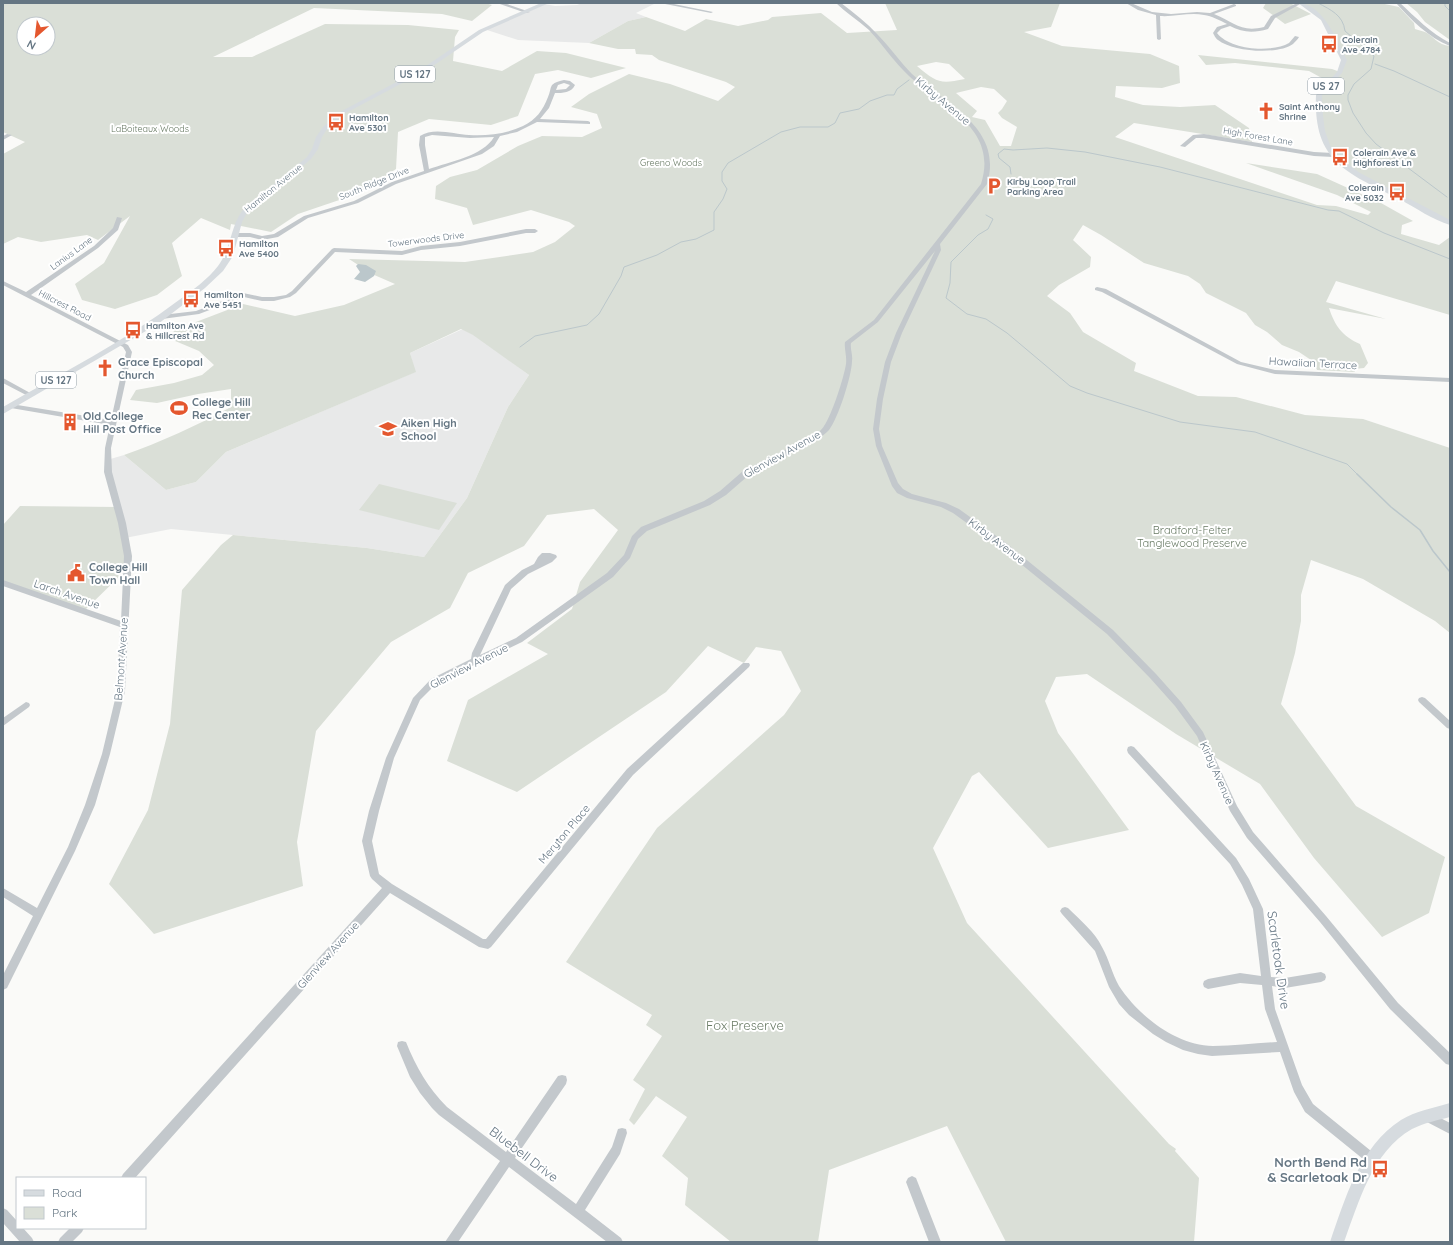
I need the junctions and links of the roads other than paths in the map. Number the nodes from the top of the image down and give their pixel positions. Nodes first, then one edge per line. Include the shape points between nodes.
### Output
1 (500, 3) edge
2 (546, 3) edge
3 (662, 3) edge
4 (838, 3) edge
5 (1128, 3) edge
6 (1298, 3) edge
7 (1398, 3) edge
8 (1234, 5) dead end
9 (528, 12) junction
10 (711, 12) dead end
11 (1158, 14) junction
12 (1209, 14) junction
13 (1229, 25) junction
14 (1297, 37) dead end
15 (1159, 39) dead end
16 (1450, 45) edge
17 (553, 91) dead end
18 (535, 120) junction
19 (588, 123) dead end
20 (9, 135) dead end
21 (498, 136) junction
22 (3, 138) edge
23 (1183, 146) dead end
24 (1333, 155) junction
25 (427, 172) junction
26 (119, 218) dead end
27 (1450, 224) edge
28 (535, 230) dead end
29 (236, 235) junction
30 (937, 244) junction
31 (3, 283) edge
32 (1097, 289) dead end
33 (26, 295) junction
34 (162, 317) junction
35 (119, 342) junction
36 (3, 380) edge
37 (1450, 380) edge
38 (30, 395) junction
39 (11, 406) junction
40 (3, 411) edge
41 (113, 423) junction
42 (537, 566) dead end
43 (3, 583) edge
44 (124, 625) junction
45 (475, 661) junction
46 (746, 665) dead end
47 (1422, 700) dead end
48 (26, 705) dead end
49 (3, 723) edge
50 (1450, 726) edge
51 (1131, 750) dead end
52 (389, 887) junction
53 (3, 892) edge
54 (1065, 911) dead end
55 (38, 914) junction
56 (1321, 977) dead end
57 (1266, 980) junction
58 (1208, 984) dead end
59 (3, 985) edge
60 (402, 1046) dead end
61 (1282, 1047) junction
62 (1450, 1060) edge
63 (562, 1080) dead end
64 (1450, 1110) edge
65 (1429, 1117) junction
66 (1450, 1129) edge
67 (622, 1133) dead end
68 (506, 1159) junction
69 (1372, 1159) junction
70 (128, 1177) edge
71 (912, 1182) dead end
72 (577, 1212) junction
73 (3, 1214) edge
74 (16, 1229) edge
75 (16, 1229) edge
76 (77, 1229) edge
77 (28, 1242) edge
78 (64, 1242) edge
79 (451, 1242) edge
80 (617, 1242) edge
81 (935, 1242) edge
82 (1337, 1242) edge

1 - 9 street
2 - 9 main road, Hamilton Avenue / US 127
3 - 10 street
4 - 30 street, Kirby Avenue via 870,29 908,72 964,117 981,138 987,163 987,178 964,212
5 - 11 street via 1141,10
6 - 13 street via 1273,17 1268,27 1263,30 1245,30
6 - 24 main road, US 27 via 1319,15 1344,60 1340,72 1319,95 1323,134
7 - 16 street via 1418,23
8 - 12 street
9 - 29 main road, Hamilton Avenue / US 127 via 496,23 477,33 425,69 334,119 320,134 309,158 244,212 238,222
11 - 12 street
11 - 15 street
12 - 13 street
13 - 14 street via 1216,30 1217,37 1249,49 1282,47 1292,43
17 - 18 street, South Ridge Drive via 546,109
18 - 19 street
18 - 21 street, South Ridge Drive
20 - 22 street
21 - 25 street, South Ridge Drive via 492,145 480,153
21 - 25 street, South Ridge Drive via 466,137 437,133 426,135 422,138 422,145
23 - 24 street, High Forest Lane via 1195,136 1204,136
24 - 27 main road, US 27 via 1359,175
25 - 29 street, South Ridge Drive via 394,183 356,202 306,217 276,236 262,238
26 - 33 street, Lanius Lane via 116,229 96,247
28 - 34 street, Towerwoods Drive via 402,253 334,250 288,296 269,300 243,295 197,314
29 - 34 main road, Hamilton Avenue / US 127 via 229,256 220,269
30 - 45 street, Glenview Avenue via 876,321 848,342 848,371 824,431 746,473 707,503 644,529 635,538 627,556 610,575 519,640
30 - 62 street, Kirby Avenue via 938,250 888,362 880,399 876,429 879,446 895,484 910,496 956,511 991,536 1110,632 1153,676 1200,734 1233,808 1250,835 1394,1006
31 - 33 street, Hillcrest Road
32 - 37 street, Hawaiian Terrace via 1104,290 1216,353 1259,369 1275,372
33 - 35 street, Hillcrest Road
34 - 35 main road, Hamilton Avenue / US 127
35 - 38 main road, Hamilton Avenue / US 127
35 - 41 street, Belmont Avenue via 128,348 129,352
36 - 38 street
38 - 39 main road, Hamilton Avenue / US 127
39 - 40 main road, Hamilton Avenue / US 127
39 - 41 street
41 - 44 street, Belmont Avenue via 107,460 128,556
42 - 45 street via 525,572 508,587 476,653
43 - 44 street, Larch Avenue
44 - 55 street, Belmont Avenue via 121,690 98,781 80,831
45 - 52 street, Glenview Avenue via 434,681 422,692 390,758 367,841 375,876
46 - 52 street, Meryton Place via 630,772 490,942 482,944
47 - 50 street
48 - 49 street
51 - 57 street, Scarletoak Drive via 1233,861 1246,882 1258,909
52 - 70 street, Glenview Avenue
53 - 55 street
54 - 61 street via 1097,948 1114,987 1125,1004 1168,1037 1203,1050
55 - 59 street, Belmont Avenue
56 - 57 street via 1285,983
57 - 58 street via 1240,978
57 - 61 street, Scarletoak Drive via 1270,1009
60 - 68 street, Bluebell Drive via 419,1084 443,1111
61 - 69 street, Scarletoak Drive via 1309,1108
63 - 68 street
64 - 65 main road
65 - 66 street
65 - 69 main road via 1405,1125 1388,1139
67 - 72 street via 616,1150
68 - 72 street, Bluebell Drive
68 - 79 street
69 - 82 main road
71 - 81 street
72 - 80 street, Bluebell Drive
73 - 74 street
75 - 77 street
76 - 78 street

